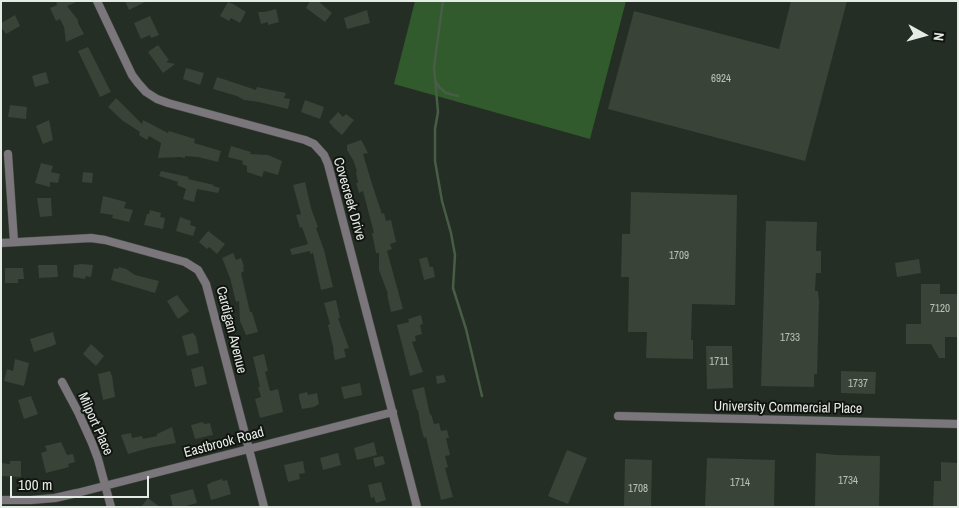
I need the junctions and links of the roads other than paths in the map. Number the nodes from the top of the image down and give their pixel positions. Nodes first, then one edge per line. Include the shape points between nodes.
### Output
1 (98, 1) edge
2 (8, 154) dead end
3 (14, 242) junction
4 (1, 243) edge
5 (62, 382) dead end
6 (392, 412) junction
7 (618, 416) dead end
8 (958, 424) edge
9 (248, 449) junction
10 (106, 486) junction
11 (1, 500) edge
12 (112, 507) edge
13 (264, 507) edge
14 (417, 507) edge

1 - 6 street, Covecreek Drive via 132,75 156,99 305,140 318,147 324,155
2 - 3 street
3 - 4 street, Cardigan Avenue
3 - 9 street, Cardigan Avenue via 105,240 185,262 198,270 206,284
5 - 10 street, Milport Place via 92,443
6 - 9 street, Eastbrook Road
6 - 14 street, Covecreek Drive
7 - 8 street, University Commercial Place
9 - 10 street, Eastbrook Road
9 - 13 street, Cardigan Avenue
10 - 11 street, Eastbrook Road via 55,498
10 - 12 street, Milport Place

